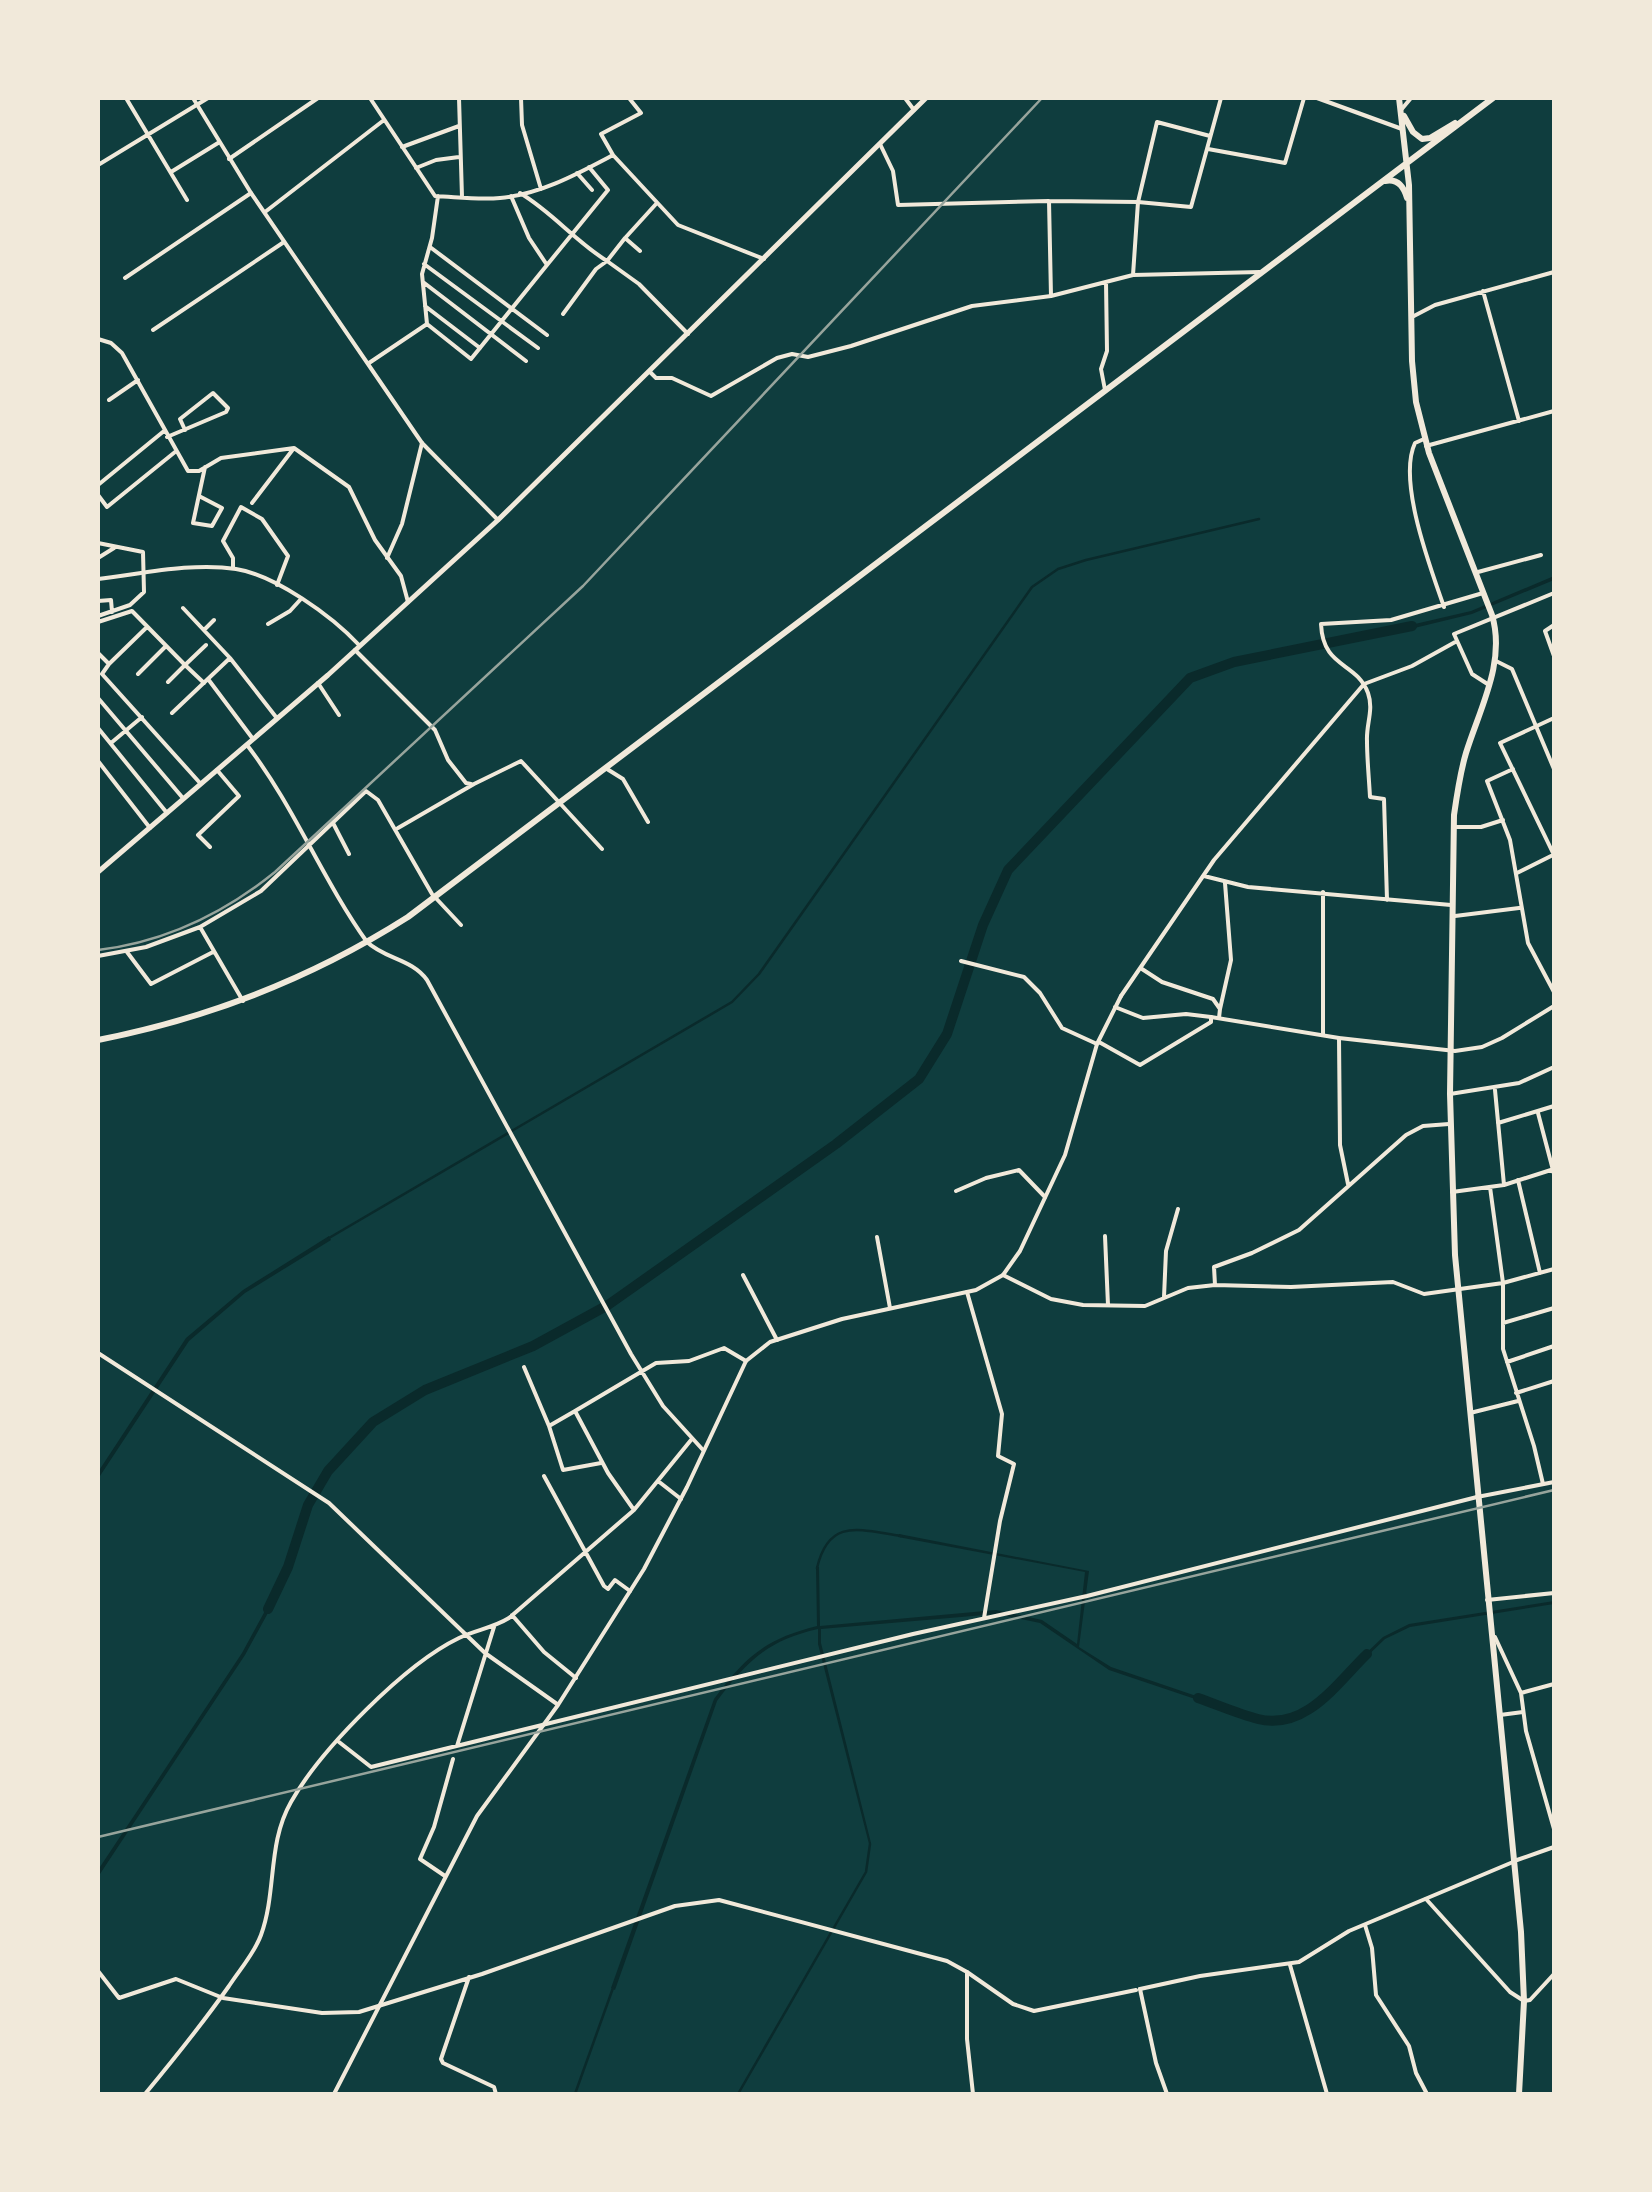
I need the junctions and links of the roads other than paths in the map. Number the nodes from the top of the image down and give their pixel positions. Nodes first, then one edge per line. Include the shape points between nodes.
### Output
1 (126, 98) edge
2 (193, 98) edge
3 (208, 98) edge
4 (318, 98) edge
5 (370, 98) edge
6 (458, 98) edge
7 (520, 98) edge
8 (629, 98) edge
9 (905, 98) edge
10 (926, 98) edge
11 (1221, 98) edge
12 (1304, 98) edge
13 (1317, 98) edge
14 (1400, 98) edge
15 (1411, 98) edge
16 (1493, 98) edge
17 (198, 105) junction
18 (914, 110) junction
19 (1402, 110) junction
20 (384, 120) junction
21 (1460, 122) junction
22 (459, 126) junction
23 (1404, 130) junction
24 (148, 135) junction
25 (1210, 136) junction
26 (218, 143) junction
27 (880, 144) junction
28 (402, 147) junction
29 (1208, 149) junction
30 (613, 155) junction
31 (460, 157) junction
32 (229, 158) junction
33 (1407, 162) junction
34 (98, 165) edge
35 (589, 167) junction
36 (416, 168) junction
37 (171, 172) junction
38 (577, 174) junction
39 (1375, 186) junction
40 (541, 189) junction
41 (592, 190) dead end
42 (251, 193) junction
43 (520, 193) junction
44 (438, 196) junction
45 (511, 196) junction
46 (462, 197) junction
47 (188, 200) dead end
48 (1048, 200) junction
49 (1138, 202) junction
50 (656, 204) junction
51 (1410, 206) junction
52 (264, 212) junction
53 (570, 235) junction
54 (624, 238) junction
55 (284, 242) junction
56 (430, 247) junction
57 (640, 251) dead end
58 (764, 259) junction
59 (607, 261) junction
60 (424, 264) junction
61 (546, 265) junction
62 (1262, 272) junction
63 (1554, 272) edge
64 (1132, 275) junction
65 (125, 278) dead end
66 (423, 282) junction
67 (1106, 282) junction
68 (1482, 291) junction
69 (1051, 296) junction
70 (426, 306) junction
71 (512, 308) junction
72 (563, 314) dead end
73 (1411, 317) junction
74 (502, 321) junction
75 (427, 324) junction
76 (153, 330) dead end
77 (491, 334) junction
78 (688, 334) junction
79 (547, 335) dead end
80 (98, 339) edge
81 (480, 348) junction
82 (538, 348) dead end
83 (526, 360) dead end
84 (368, 364) junction
85 (650, 372) junction
86 (138, 380) junction
87 (1106, 391) junction
88 (109, 400) dead end
89 (1554, 411) edge
90 (1519, 421) junction
91 (185, 430) junction
92 (166, 434) junction
93 (1425, 442) junction
94 (422, 443) junction
95 (294, 448) junction
96 (175, 452) junction
97 (205, 468) junction
98 (98, 485) edge
99 (98, 495) edge
100 (199, 496) junction
101 (252, 504) dead end
102 (498, 520) junction
103 (98, 543) edge
104 (114, 548) junction
105 (1541, 554) dead end
106 (98, 558) edge
107 (388, 558) junction
108 (234, 568) junction
109 (1476, 573) junction
110 (144, 574) junction
111 (98, 578) edge
112 (276, 585) junction
113 (1554, 594) edge
114 (1484, 595) junction
115 (300, 600) junction
116 (98, 601) edge
117 (408, 602) junction
118 (1444, 607) junction
119 (183, 608) dead end
120 (112, 613) junction
121 (1492, 618) junction
122 (98, 619) edge
123 (214, 620) dead end
124 (268, 624) dead end
125 (1554, 625) edge
126 (146, 627) junction
127 (204, 630) junction
128 (1457, 641) junction
129 (206, 644) dead end
130 (166, 646) junction
131 (358, 648) junction
132 (98, 652) edge
133 (1554, 656) edge
134 (230, 658) junction
135 (1496, 661) junction
136 (108, 664) junction
137 (186, 665) junction
138 (138, 674) dead end
139 (206, 681) junction
140 (168, 682) dead end
141 (318, 683) junction
142 (1364, 684) junction
143 (1489, 684) junction
144 (98, 698) edge
145 (172, 713) dead end
146 (339, 715) dead end
147 (142, 717) junction
148 (278, 718) junction
149 (1554, 718) edge
150 (1535, 726) junction
151 (98, 728) edge
152 (126, 730) junction
153 (253, 740) junction
154 (110, 742) junction
155 (247, 745) junction
156 (98, 761) edge
157 (607, 768) junction
158 (1554, 768) edge
159 (217, 770) junction
160 (1512, 770) junction
161 (201, 784) junction
162 (474, 784) junction
163 (184, 799) junction
164 (560, 803) junction
165 (167, 813) junction
166 (1504, 819) junction
167 (648, 822) dead end
168 (333, 824) junction
169 (1454, 826) junction
170 (150, 828) junction
171 (396, 829) junction
172 (308, 846) junction
173 (210, 847) dead end
174 (602, 849) dead end
175 (349, 854) dead end
176 (1554, 854) edge
177 (98, 872) edge
178 (1517, 873) junction
179 (1204, 876) junction
180 (1225, 883) junction
181 (1323, 892) junction
182 (435, 897) junction
183 (1387, 900) junction
184 (1453, 906) junction
185 (1519, 908) junction
186 (1453, 916) junction
187 (461, 924) dead end
188 (200, 927) junction
189 (367, 942) junction
190 (215, 951) junction
191 (126, 952) junction
192 (98, 956) edge
193 (963, 961) dead end
194 (1142, 969) junction
195 (1554, 992) edge
196 (243, 1001) junction
197 (1554, 1006) edge
198 (1115, 1007) junction
199 (1220, 1009) junction
200 (1211, 1017) junction
201 (1219, 1018) junction
202 (1323, 1035) junction
203 (1340, 1038) junction
204 (98, 1040) edge
205 (1098, 1043) junction
206 (1451, 1051) junction
207 (1554, 1067) edge
208 (1495, 1088) junction
209 (1450, 1094) junction
210 (1554, 1106) edge
211 (1538, 1113) junction
212 (1498, 1123) junction
213 (1450, 1124) junction
214 (1554, 1171) edge
215 (1518, 1180) junction
216 (1348, 1184) junction
217 (1504, 1185) junction
218 (1490, 1187) junction
219 (956, 1190) dead end
220 (1452, 1192) junction
221 (1045, 1197) junction
222 (1178, 1209) dead end
223 (876, 1236) dead end
224 (1105, 1236) dead end
225 (1554, 1269) edge
226 (1540, 1273) junction
227 (742, 1275) dead end
228 (1003, 1275) junction
229 (1503, 1283) junction
230 (1215, 1286) junction
231 (1458, 1289) junction
232 (968, 1292) junction
233 (1164, 1297) junction
234 (1108, 1305) junction
235 (890, 1308) junction
236 (1554, 1308) edge
237 (1503, 1322) junction
238 (778, 1340) junction
239 (1554, 1346) edge
240 (98, 1354) edge
241 (746, 1361) junction
242 (1506, 1362) junction
243 (524, 1367) dead end
244 (641, 1371) junction
245 (1554, 1383) edge
246 (1516, 1394) junction
247 (1518, 1401) junction
248 (575, 1412) junction
249 (1470, 1413) junction
250 (549, 1426) junction
251 (691, 1440) junction
252 (704, 1450) junction
253 (602, 1463) junction
254 (544, 1476) dead end
255 (658, 1481) junction
256 (1554, 1482) edge
257 (1543, 1484) junction
258 (1477, 1497) junction
259 (681, 1500) junction
260 (634, 1510) junction
261 (585, 1554) junction
262 (630, 1591) junction
263 (1554, 1592) edge
264 (1488, 1609) junction
265 (512, 1615) junction
266 (984, 1618) dead end
267 (494, 1627) junction
268 (1491, 1634) junction
269 (467, 1635) junction
270 (485, 1654) junction
271 (576, 1678) junction
272 (1554, 1684) edge
273 (1521, 1692) junction
274 (558, 1705) junction
275 (1524, 1712) junction
276 (1500, 1715) junction
277 (542, 1726) junction
278 (339, 1742) junction
279 (456, 1746) junction
280 (453, 1759) dead end
281 (1554, 1829) edge
282 (1554, 1847) edge
283 (1513, 1862) junction
284 (446, 1876) junction
285 (1426, 1899) junction
286 (1366, 1925) junction
287 (1290, 1964) junction
288 (98, 1971) edge
289 (967, 1972) junction
290 (1554, 1974) edge
291 (469, 1977) junction
292 (1138, 1989) junction
293 (223, 1998) junction
294 (1524, 2001) junction
295 (378, 2006) junction
296 (145, 2094) edge
297 (334, 2094) edge
298 (496, 2094) edge
299 (972, 2094) edge
300 (1167, 2094) edge
301 (1327, 2094) edge
302 (1427, 2094) edge
303 (1519, 2094) edge

1 - 24 street
2 - 17 street
3 - 17 street
4 - 32 street
5 - 20 street
6 - 22 street
7 - 40 street
8 - 30 street via 641,113 600,134
9 - 18 street
10 - 18 main road
11 - 25 street
12 - 29 street via 1285,164
13 - 23 street
14 - 19 highway
15 - 19 street
16 - 21 highway
17 - 24 street
17 - 26 street
18 - 27 main road
19 - 21 highway via 1422,139
19 - 23 highway
20 - 28 street
20 - 52 street
21 - 33 highway
22 - 28 street
22 - 31 street
23 - 33 highway
24 - 34 street
24 - 37 street
25 - 29 street
25 - 49 street via 1157,122
26 - 32 street
26 - 37 street
27 - 48 street via 898,205
27 - 58 main road
28 - 36 street
29 - 49 street via 1192,208
30 - 35 street
30 - 50 street
31 - 36 street
31 - 46 street
32 - 42 street
33 - 39 highway
33 - 51 highway
35 - 38 street
35 - 53 street via 608,190
36 - 44 street
37 - 47 street
38 - 40 street
38 - 41 street
39 - 51 highway via 1397,181
39 - 62 highway
40 - 43 street
42 - 52 street
42 - 65 street
43 - 45 street
43 - 53 street
44 - 46 street
44 - 56 street
45 - 46 street
45 - 61 street
48 - 49 street
48 - 69 street
49 - 64 street
50 - 54 street
50 - 58 street via 678,226
51 - 73 highway
52 - 55 street
53 - 59 street
53 - 61 street
54 - 57 street
54 - 59 street
55 - 76 street
55 - 84 street
56 - 60 street
56 - 71 street
58 - 78 main road
59 - 72 street
59 - 78 street
60 - 66 street
60 - 74 street
61 - 71 street
62 - 64 street
62 - 87 highway
63 - 68 street
64 - 67 street
66 - 70 street
66 - 77 street
67 - 69 street
67 - 87 street
68 - 73 street
68 - 90 street
69 - 85 street via 972,306 851,346 777,358 712,396
70 - 75 street
70 - 81 street
71 - 74 street
71 - 79 street
73 - 93 highway
74 - 77 street
74 - 82 street
75 - 81 street via 471,359
75 - 84 street
77 - 81 street
77 - 83 street
78 - 85 main road
80 - 86 street via 122,353
84 - 94 street
85 - 102 main road
86 - 88 street
86 - 92 street
87 - 157 highway
89 - 90 street
90 - 93 street
91 - 91 street via 226,412 228,408 213,393 180,419
91 - 92 street
92 - 96 street
92 - 98 street
93 - 109 highway
93 - 118 street via 1411,451 1413,493
94 - 102 street
94 - 107 street
95 - 97 street via 220,458
95 - 101 street
95 - 107 street via 348,487
96 - 97 street via 188,472
96 - 99 street via 107,506
97 - 100 street
100 - 100 street via 193,523 212,526 222,508
102 - 117 main road
103 - 104 street
104 - 106 street
104 - 110 street via 142,552
105 - 109 street
107 - 117 street
108 - 110 street
108 - 112 street
108 - 112 street via 223,541 241,507 262,518 288,556
109 - 114 highway
110 - 111 street
110 - 120 street via 144,592
112 - 115 street
113 - 121 street
114 - 118 street
114 - 121 highway
115 - 124 street
115 - 131 street
116 - 120 street via 111,600
117 - 131 main road
118 - 142 street via 1378,623 1321,624 1325,650
119 - 127 street
120 - 122 street
121 - 128 street via 1454,634
121 - 135 highway
122 - 126 street via 132,611
123 - 127 street
125 - 133 street via 1545,631
126 - 130 street
126 - 136 street
127 - 134 street
128 - 142 street
128 - 143 street via 1472,674
129 - 137 street
130 - 137 street
130 - 138 street
131 - 141 main road
131 - 162 street via 435,730 466,783
132 - 136 street
134 - 139 street
134 - 148 street
135 - 143 highway
135 - 150 street via 1512,670
136 - 147 street via 102,674
137 - 139 street
137 - 140 street
139 - 145 street
139 - 153 street
141 - 146 street
141 - 148 main road
142 - 179 street
142 - 183 street via 1372,708 1366,735 1370,797 1384,799
143 - 169 highway via 1462,771
144 - 152 street
147 - 152 street
147 - 161 street
148 - 153 main road
149 - 150 street
150 - 158 street
150 - 160 street via 1500,742
151 - 154 street
152 - 154 street
152 - 163 street
153 - 155 main road
154 - 165 street
155 - 159 main road
155 - 172 street via 282,793
156 - 170 street
157 - 164 highway
157 - 167 street via 623,780
159 - 161 main road
159 - 173 street via 239,796 198,836
160 - 166 street via 1487,781
160 - 176 street
161 - 163 main road
162 - 164 street via 521,760
162 - 171 street
163 - 165 main road
164 - 174 street
164 - 182 highway
165 - 170 main road
166 - 169 street
166 - 178 street
168 - 171 street via 366,791
168 - 172 street
168 - 175 street
169 - 184 highway
170 - 177 main road
171 - 182 street
172 - 188 street via 261,891
172 - 189 street
176 - 178 street
178 - 185 street
179 - 180 street
179 - 194 street
180 - 181 street
180 - 199 street via 1231,960
181 - 183 street
181 - 202 street
182 - 187 street
182 - 189 highway
183 - 184 street
184 - 186 highway
185 - 186 street
185 - 195 street via 1528,943
186 - 206 highway
188 - 190 street
188 - 191 street
189 - 196 highway
189 - 244 street via 422,973
190 - 191 street via 152,984
190 - 196 street
191 - 192 street
193 - 205 street via 1024,977 1062,1028
194 - 198 street
194 - 199 street via 1213,999
196 - 204 highway
197 - 206 street via 1492,1043
198 - 200 street via 1143,1018
198 - 205 street
199 - 201 street
200 - 201 street
200 - 205 street via 1140,1065
201 - 202 street
202 - 203 street
203 - 206 street
203 - 216 street via 1340,1144
205 - 221 street via 1070,1143
206 - 209 highway
207 - 208 street
208 - 209 street
208 - 212 street
209 - 213 highway
210 - 211 street
211 - 212 street
211 - 214 street
212 - 217 street
213 - 216 street via 1406,1135
213 - 220 highway
214 - 215 street
215 - 217 street
215 - 226 street
216 - 230 street via 1299,1230 1214,1267
217 - 218 street
218 - 220 street
218 - 229 street
219 - 221 street via 1019,1170
220 - 231 highway
221 - 228 street
222 - 233 street via 1166,1251
223 - 235 street
224 - 234 street
225 - 226 street
226 - 229 street
227 - 238 street
228 - 232 street
228 - 234 street via 1052,1299
229 - 231 street
229 - 237 street
230 - 231 street via 1393,1282 1424,1294
230 - 233 street
231 - 249 highway
232 - 235 street
232 - 266 street via 1002,1414 998,1456 1014,1464
233 - 234 street via 1145,1306
235 - 238 street
236 - 237 street
237 - 242 street
238 - 241 street
239 - 242 street
240 - 269 street via 329,1503
241 - 244 street via 724,1348
241 - 252 street
242 - 246 street
243 - 250 street
244 - 248 street
244 - 251 street
245 - 246 street
246 - 247 street
247 - 249 street
247 - 257 street
248 - 250 street
248 - 253 street
249 - 258 highway
250 - 253 street via 564,1470
251 - 252 street
251 - 255 street
252 - 259 street
253 - 260 street
254 - 261 street
255 - 259 street
255 - 260 street
256 - 257 street
257 - 258 street
258 - 264 highway
258 - 277 street
259 - 262 street
260 - 261 street
261 - 262 street via 604,1586 616,1580
261 - 265 street
262 - 271 street
263 - 264 street
264 - 268 highway
265 - 267 street
265 - 271 street
267 - 269 street
267 - 270 street
268 - 273 street
268 - 276 highway
269 - 270 street
269 - 278 street via 400,1679
270 - 274 street
270 - 279 street
271 - 274 street
272 - 273 street
273 - 275 street
274 - 277 street
275 - 276 street
275 - 281 street
276 - 283 highway
277 - 279 street
277 - 284 street via 482,1807
278 - 279 street via 368,1767
278 - 293 street via 281,1822 261,1936
280 - 284 street via 420,1859
282 - 283 street
283 - 285 street
283 - 294 highway
284 - 295 street
285 - 286 street
285 - 294 street
286 - 287 street
286 - 302 street via 1376,1995 1409,2046
287 - 292 street
287 - 301 street
288 - 293 street via 118,1998 176,1979
289 - 291 street via 719,1900 675,1906
289 - 292 street via 1034,2011
289 - 299 street
290 - 294 street
291 - 295 street
291 - 298 street via 441,2059
292 - 300 street
293 - 295 street via 322,2013
293 - 296 street
294 - 303 highway
295 - 297 street

